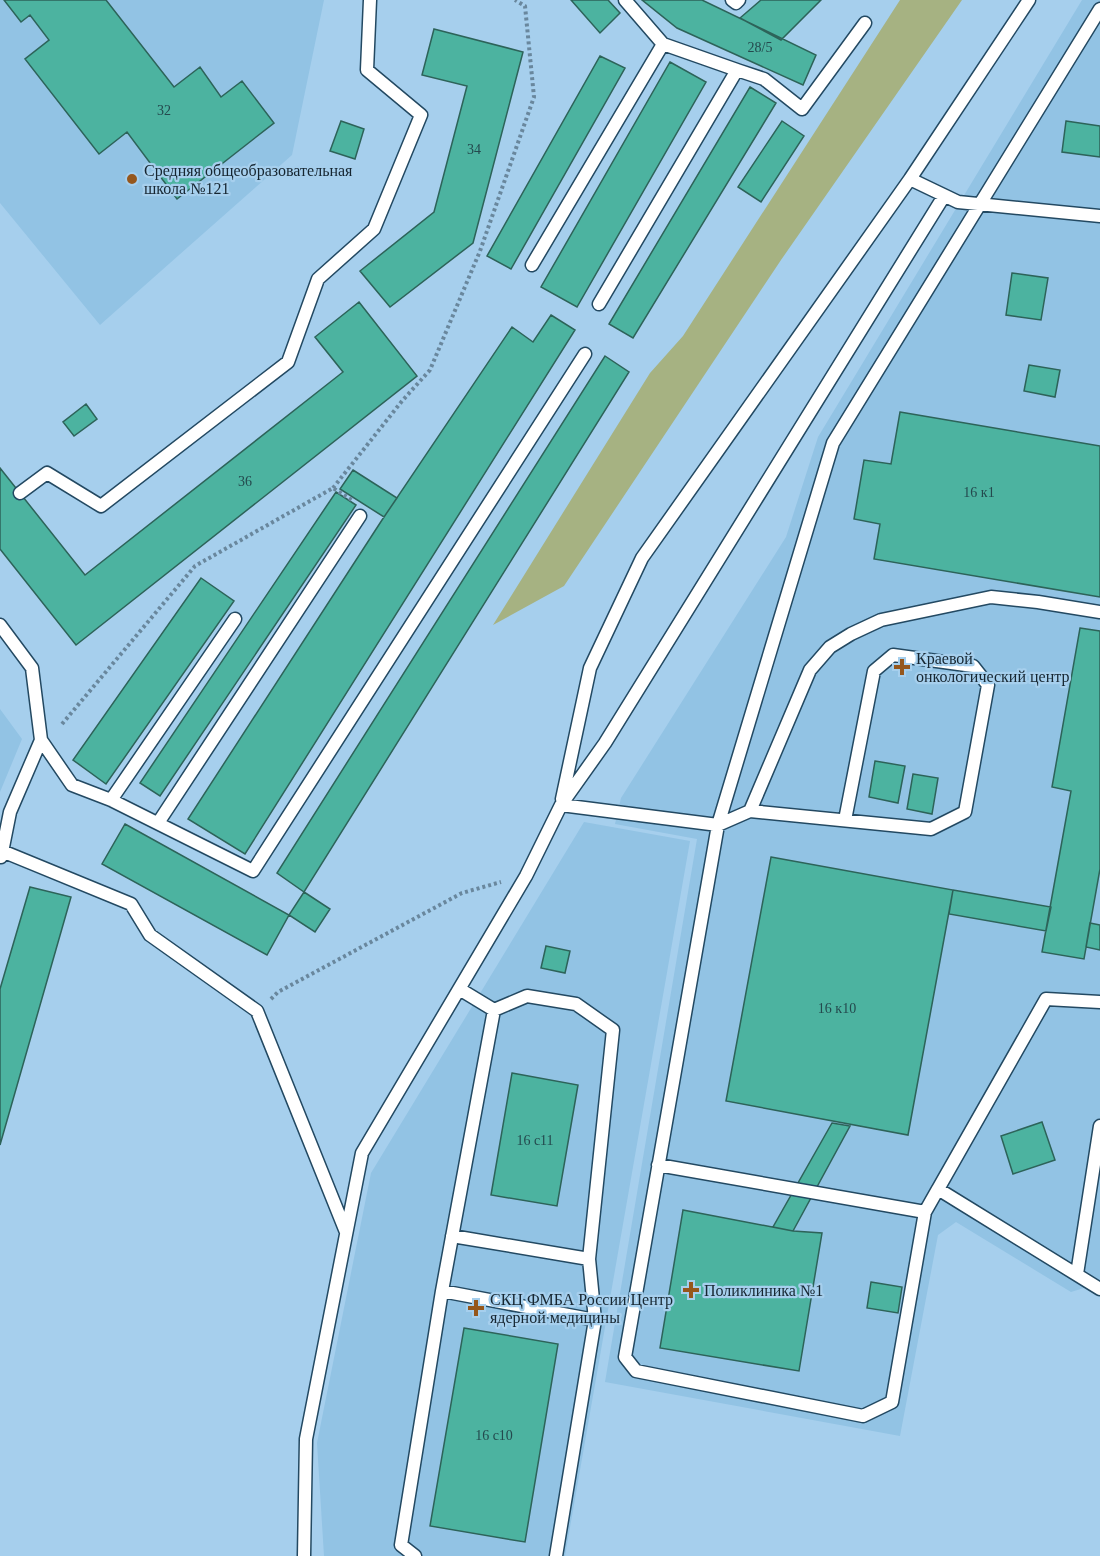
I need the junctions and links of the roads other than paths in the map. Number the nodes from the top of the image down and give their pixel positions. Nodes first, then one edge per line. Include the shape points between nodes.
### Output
1 (370, 0) edge
2 (625, 0) edge
3 (732, 0) edge
4 (739, 0) edge
5 (1029, 0) edge
6 (1100, 9) edge
7 (865, 23) dead end
8 (663, 44) junction
9 (737, 69) junction
10 (910, 179) junction
11 (944, 196) junction
12 (981, 205) junction
13 (1100, 216) edge
14 (532, 265) dead end
15 (599, 304) dead end
16 (585, 354) dead end
17 (20, 493) dead end
18 (360, 516) road end
19 (1100, 612) edge
20 (235, 619) dead end
21 (0, 625) edge
22 (41, 740) junction
23 (111, 800) junction
24 (561, 806) junction
25 (750, 811) junction
26 (845, 820) junction
27 (158, 823) junction
28 (718, 825) junction
29 (1, 855) edge
30 (461, 990) junction
31 (1100, 1002) edge
32 (494, 1010) junction
33 (1100, 1126) edge
34 (657, 1165) junction
35 (938, 1189) junction
36 (925, 1212) junction
37 (346, 1232) junction
38 (452, 1236) junction
39 (589, 1259) junction
40 (1077, 1274) junction
41 (1100, 1289) edge
42 (442, 1291) junction
43 (595, 1320) junction
44 (304, 1556) edge
45 (415, 1556) edge
46 (556, 1556) edge

1 - 17 lane via 367,70 421,115 374,229 318,279 288,362 101,506 47,473
2 - 8 lane
3 - 4 lane
5 - 10 lane
6 - 12 lane
7 - 9 lane via 802,109 764,79
8 - 9 lane
8 - 14 lane
9 - 15 lane
10 - 11 lane
10 - 24 lane via 642,558 590,668
11 - 12 lane
11 - 24 lane
12 - 13 lane
12 - 28 lane via 832,442
16 - 27 lane via 253,871
18 - 27 lane
19 - 25 lane via 991,597 881,620 851,634 830,647 810,670
20 - 23 lane
21 - 22 lane via 32,668
22 - 23 lane via 72,785
22 - 29 lane via 10,812
23 - 27 lane
24 - 28 lane
24 - 30 lane
25 - 26 lane
25 - 28 lane
26 - 26 lane via 930,829 965,812 988,685 973,666 893,655 874,671
28 - 34 lane
29 - 37 lane via 131,903 150,935 257,1011
30 - 32 lane
30 - 37 lane via 362,1153
31 - 35 lane via 1046,999
32 - 38 lane
32 - 39 lane via 527,996 576,1004 613,1030
33 - 40 lane
34 - 36 lane
34 - 36 lane via 625,1357 636,1371 863,1416 892,1402
35 - 36 lane
35 - 40 lane
37 - 44 lane via 306,1439
38 - 39 lane
38 - 42 lane
39 - 43 lane
40 - 41 lane
42 - 43 lane
42 - 45 lane via 401,1545
43 - 46 lane

